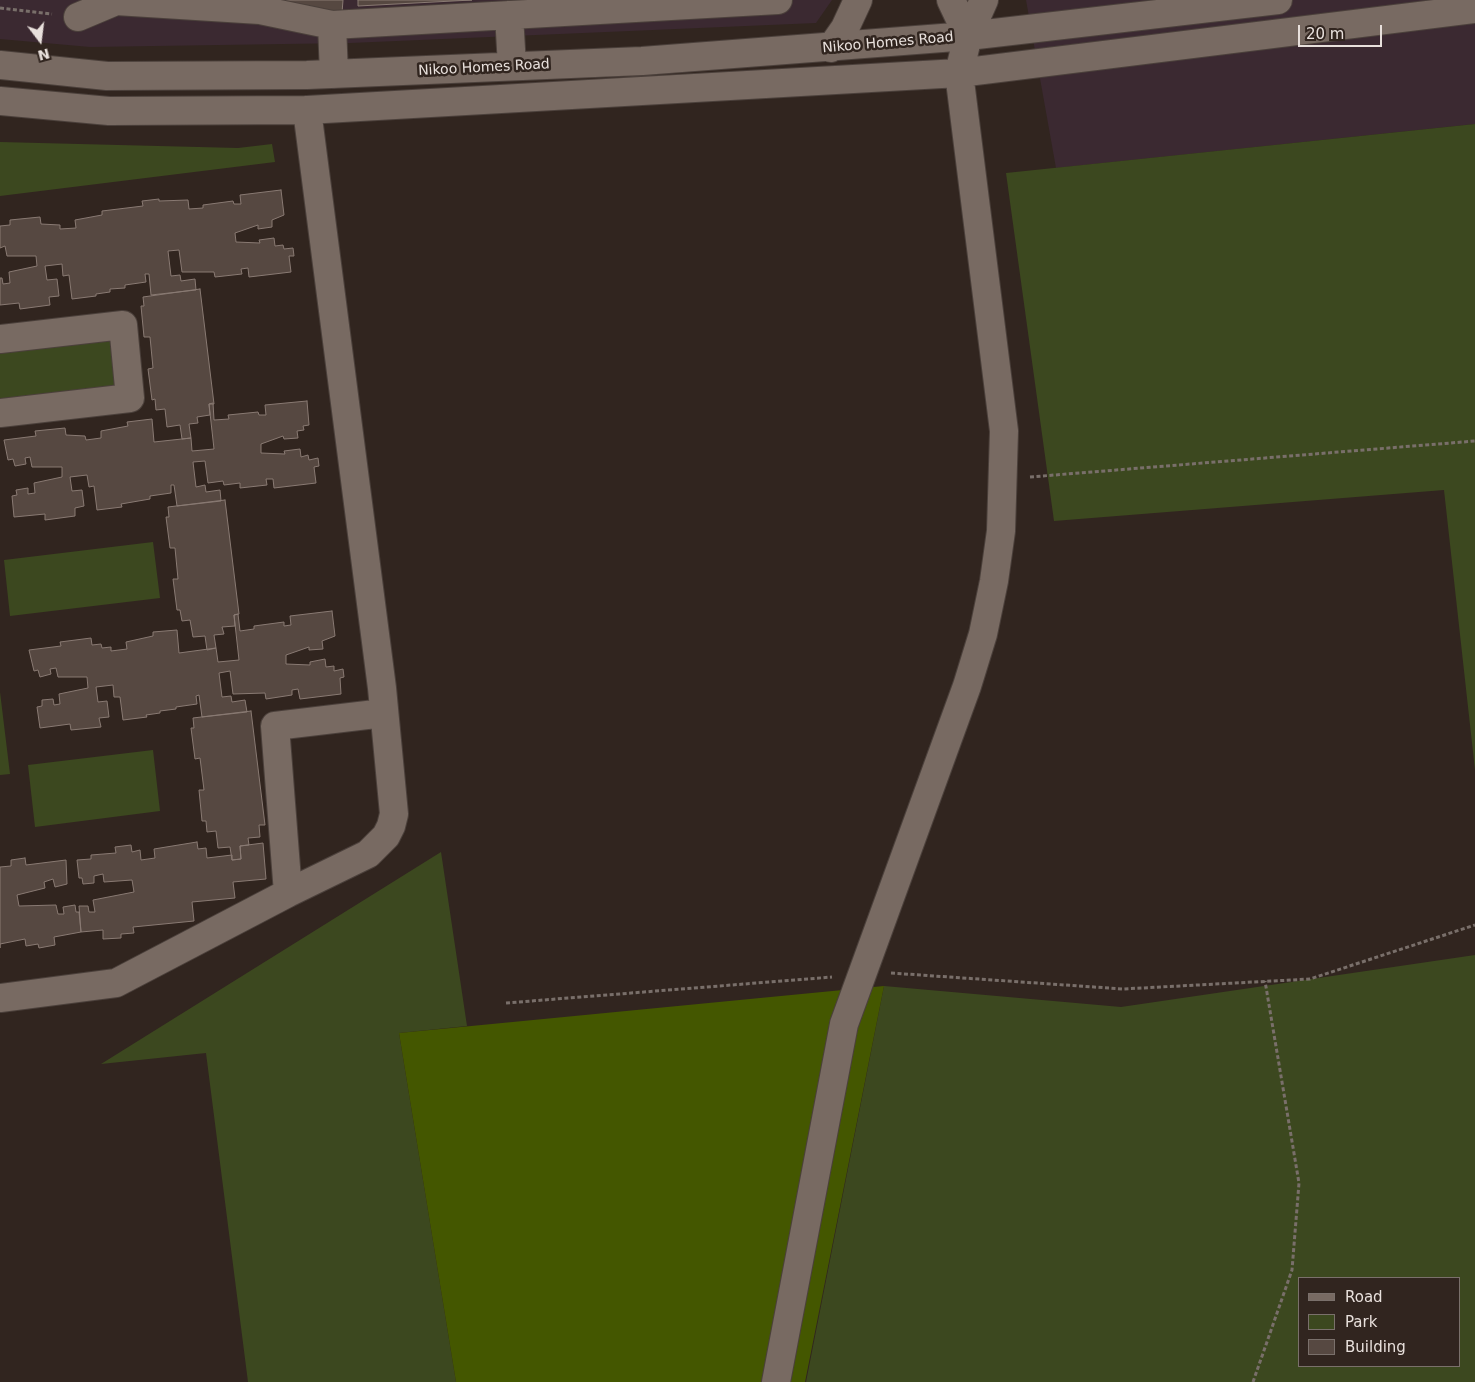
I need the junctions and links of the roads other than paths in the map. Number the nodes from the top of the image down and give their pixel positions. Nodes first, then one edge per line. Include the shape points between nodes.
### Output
1 (778, 0) edge
2 (858, 0) edge
3 (951, 0) edge
4 (984, 0) edge
5 (1278, 0) edge
6 (1210, 4) edge
7 (1475, 9) edge
8 (509, 15) junction
9 (78, 17) road end
10 (332, 24) junction
11 (968, 36) junction
12 (831, 48) junction
13 (0, 65) edge
14 (512, 66) junction
15 (484, 68) junction
16 (959, 73) junction
17 (334, 74) junction
18 (0, 101) edge
19 (484, 101) junction
20 (307, 110) junction
21 (0, 339) edge
22 (0, 413) edge
23 (384, 712) junction
24 (288, 893) junction
25 (0, 998) edge
26 (776, 1382) edge

1 - 8 street
2 - 12 street
3 - 11 street, Nikoo Homes Road
4 - 11 street, Nikoo Homes Road
5 - 6 street
6 - 11 street
7 - 16 street
8 - 10 street
8 - 14 street
9 - 10 street via 116,1 260,10
10 - 17 street
11 - 12 street, Nikoo Homes Road
11 - 16 street
12 - 14 street, Nikoo Homes Road
13 - 17 street, Nikoo Homes Road via 107,76
14 - 15 street, Nikoo Homes Road
15 - 17 street, Nikoo Homes Road
15 - 19 street
16 - 19 street
16 - 26 street via 1004,431 1000,539 983,634 964,695 844,1024
18 - 20 street via 109,111
19 - 20 street
20 - 23 street
21 - 22 street via 123,325 130,398
23 - 24 street via 394,814 386,836 368,854
23 - 24 street via 275,726
24 - 25 street via 116,983

